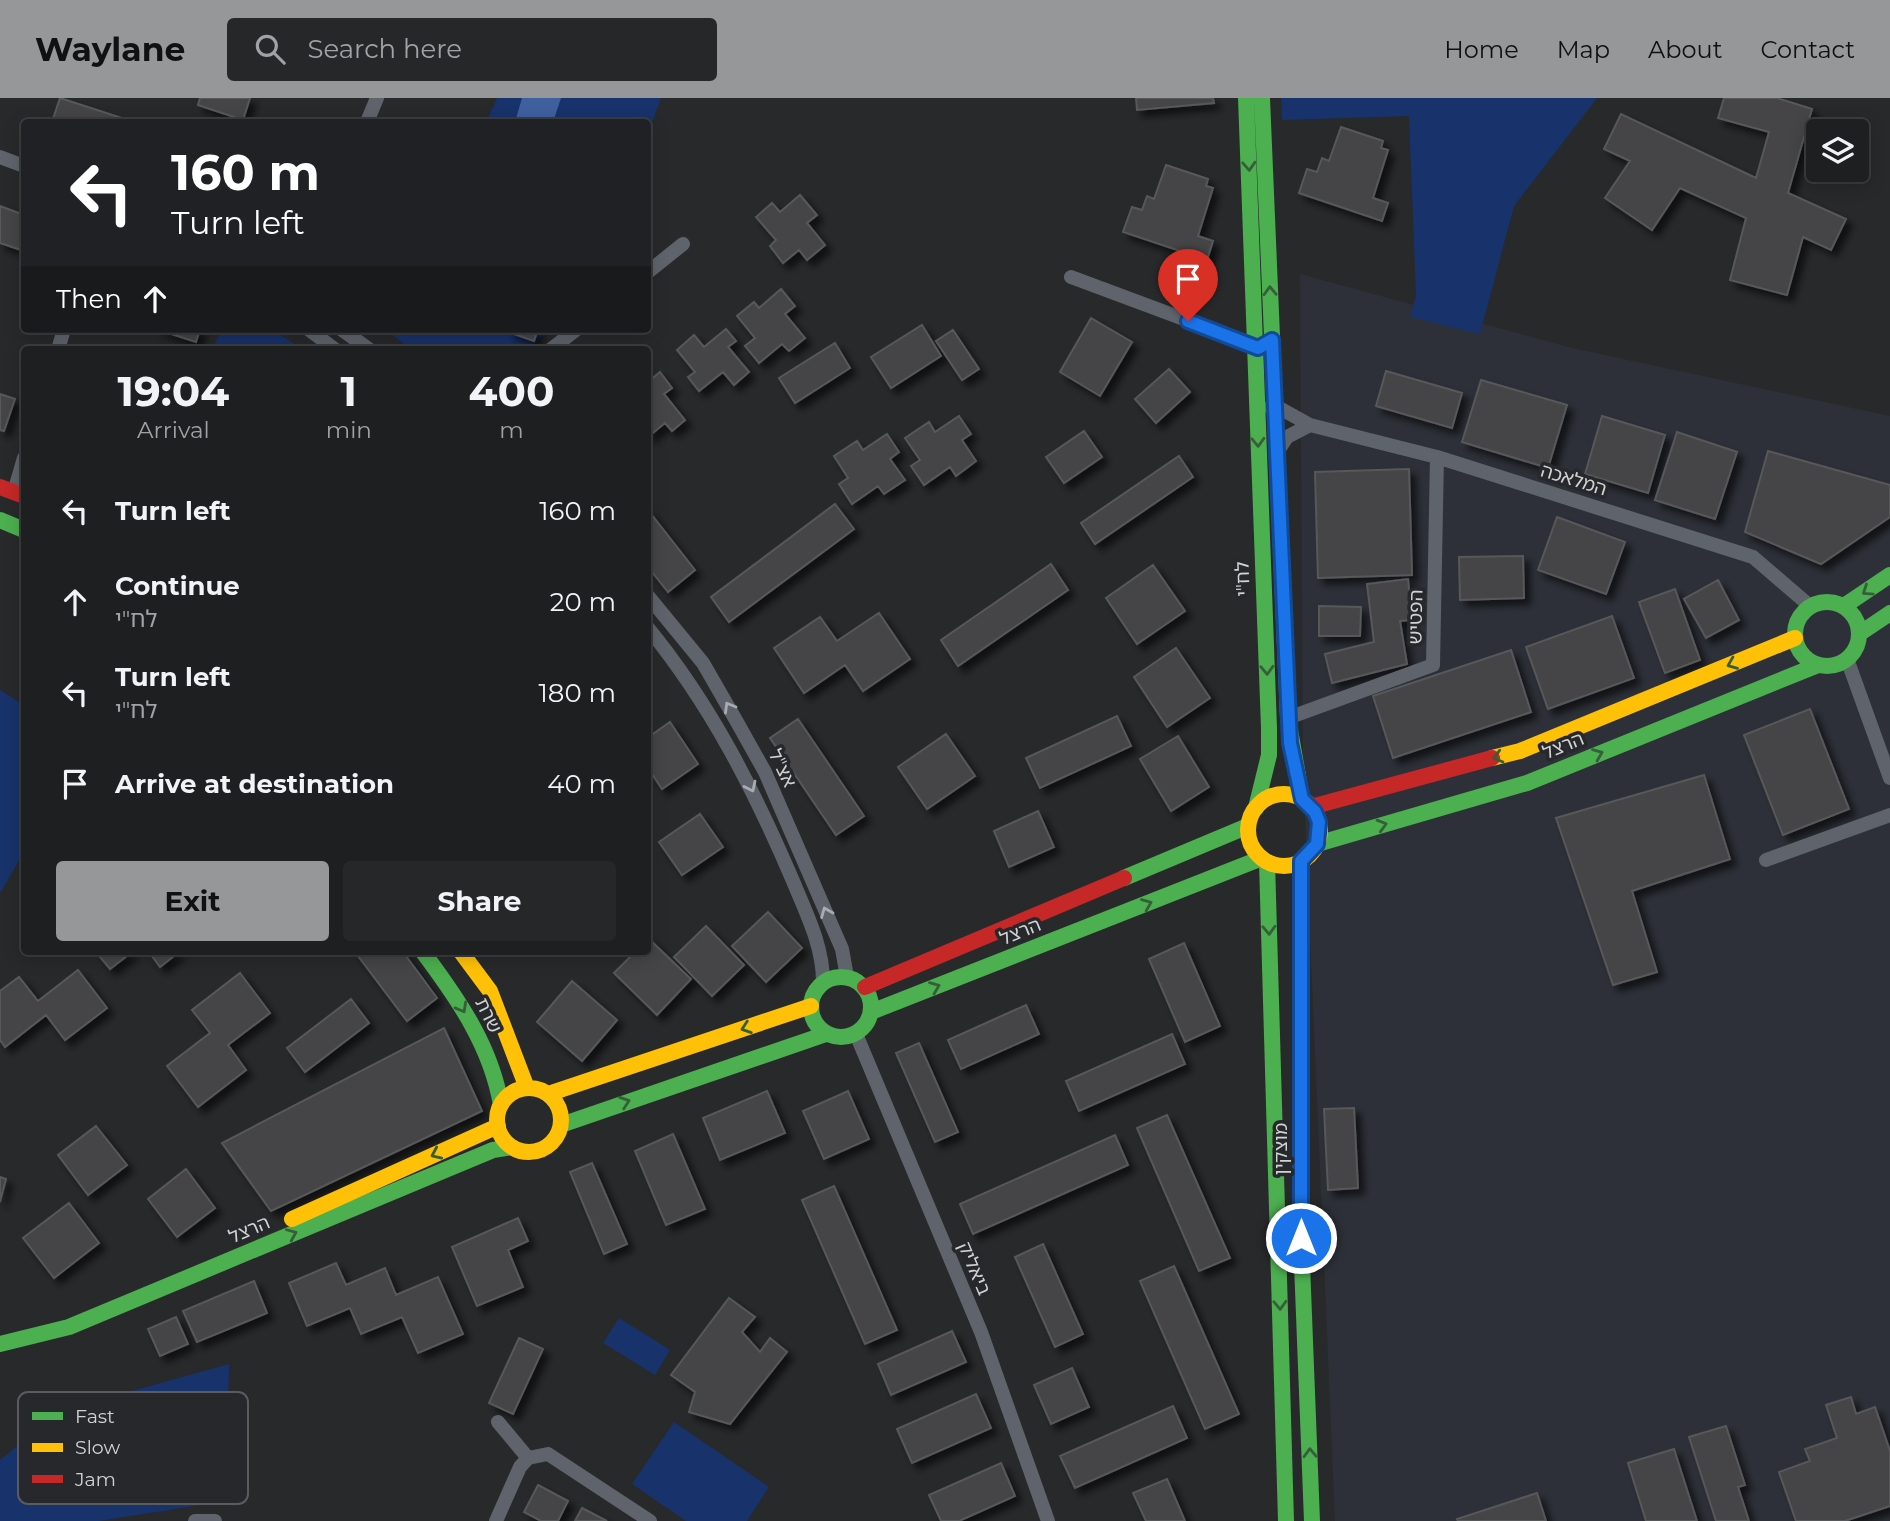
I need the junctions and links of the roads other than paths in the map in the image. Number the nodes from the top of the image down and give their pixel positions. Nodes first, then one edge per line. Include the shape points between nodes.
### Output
1 (377, 98) edge
2 (1246, 98) edge
3 (1262, 98) edge
4 (368, 119) edge
5 (0, 157) edge
6 (21, 165) edge
7 (683, 244) dead end
8 (654, 260) edge
9 (1071, 276) dead end
10 (314, 333) edge
11 (347, 333) edge
12 (572, 333) edge
13 (1265, 344) junction
14 (331, 346) edge
15 (364, 346) edge
16 (555, 346) edge
17 (1274, 405) junction
18 (1258, 411) junction
19 (1310, 425) junction
20 (1276, 453) junction
21 (1437, 457) junction
22 (21, 467) edge
23 (13, 492) edge
24 (0, 520) edge
25 (21, 529) edge
26 (1890, 575) edge
27 (651, 600) edge
28 (1810, 606) junction
29 (1844, 606) junction
30 (1890, 613) edge
31 (651, 632) edge
32 (1859, 634) junction
33 (1795, 638) junction
34 (1847, 659) junction
35 (1818, 665) junction
36 (1288, 718) junction
37 (1890, 778) edge
38 (1307, 803) junction
39 (1256, 808) junction
40 (1890, 815) edge
41 (1248, 826) junction
42 (1317, 844) junction
43 (1265, 860) junction
44 (1766, 860) dead end
45 (1301, 861) junction
46 (425, 955) edge
47 (463, 955) edge
48 (847, 977) junction
49 (823, 982) junction
50 (865, 988) junction
51 (811, 1006) junction
52 (872, 1012) junction
53 (826, 1034) junction
54 (856, 1034) junction
55 (527, 1088) junction
56 (548, 1094) junction
57 (501, 1104) junction
58 (561, 1125) junction
59 (498, 1126) junction
60 (512, 1147) junction
61 (0, 1344) edge
62 (498, 1422) dead end
63 (528, 1458) junction
64 (195, 1521) edge
65 (215, 1521) edge
66 (496, 1521) edge
67 (650, 1521) edge
68 (1048, 1521) edge
69 (1286, 1521) edge
70 (1312, 1521) edge

1 - 4 street
2 -> 13 street, לח"י
13 -> 3 street, לח"י
5 - 6 street
7 - 8 street
9 - 13 street
10 - 14 street
11 - 15 street
12 - 16 street
13 - 17 street, לח"י
13 - 18 street, לח"י
17 - 18 street
17 - 19 street, המלאכה
17 - 20 street, לח"י
18 -> 39 street, לח"י via 1269,755
19 - 20 street via 1287,437
19 - 21 street, המלאכה
20 - 36 street, לח"י
21 - 28 street, המלאכה via 1753,557
21 - 36 street, הפטיש via 1433,665
22 - 23 street
24 - 25 street
26 -> 29 street
48 -> 27 street, אצ"ל via 842,950 765,772 703,663
28 - 29 street via 1827,601
28 - 33 street via 1798,620
29 - 32 street via 1855,618
30 - 32 street
31 -> 49 street, אצ"ל via 703,702 752,787 820,946
32 - 34 street
33 - 35 street via 1802,655
33 -> 38 street, הרצל via 1520,751
34 - 35 street
34 - 37 street
42 -> 35 street, הרצל via 1527,783
36 - 38 street, לח"י via 1295,772
38 - 39 street via 1273,795
38 - 42 street via 1319,822
39 - 41 street
40 - 44 street
41 - 43 street via 1253,849
41 - 50 street, הרצל
42 - 45 street
43 - 45 street via 1290,865
52 -> 43 street, הרצל
43 -> 69 street, מוצקין
70 -> 45 street, מוצקין via 1301,1238
46 -> 57 street, שרת via 462,1004 499,1083
47 - 55 street, שרת via 490,991
48 - 49 street
48 - 50 street
49 - 51 street
50 - 52 street
51 - 53 street via 815,1022
51 -> 56 street
52 - 54 street
53 - 54 street via 841,1038
58 -> 53 street
54 - 68 street, ביאליק via 981,1332
55 - 56 street
55 - 57 street via 507,1096
56 - 58 street via 558,1107
57 - 59 street
58 - 60 street via 546,1147 529,1152
59 - 60 street
59 -> 61 street, הרצל
61 -> 60 street, הרצל via 69,1327 492,1150
62 - 63 street
63 - 66 street
63 - 67 street via 548,1454
64 - 65 street

